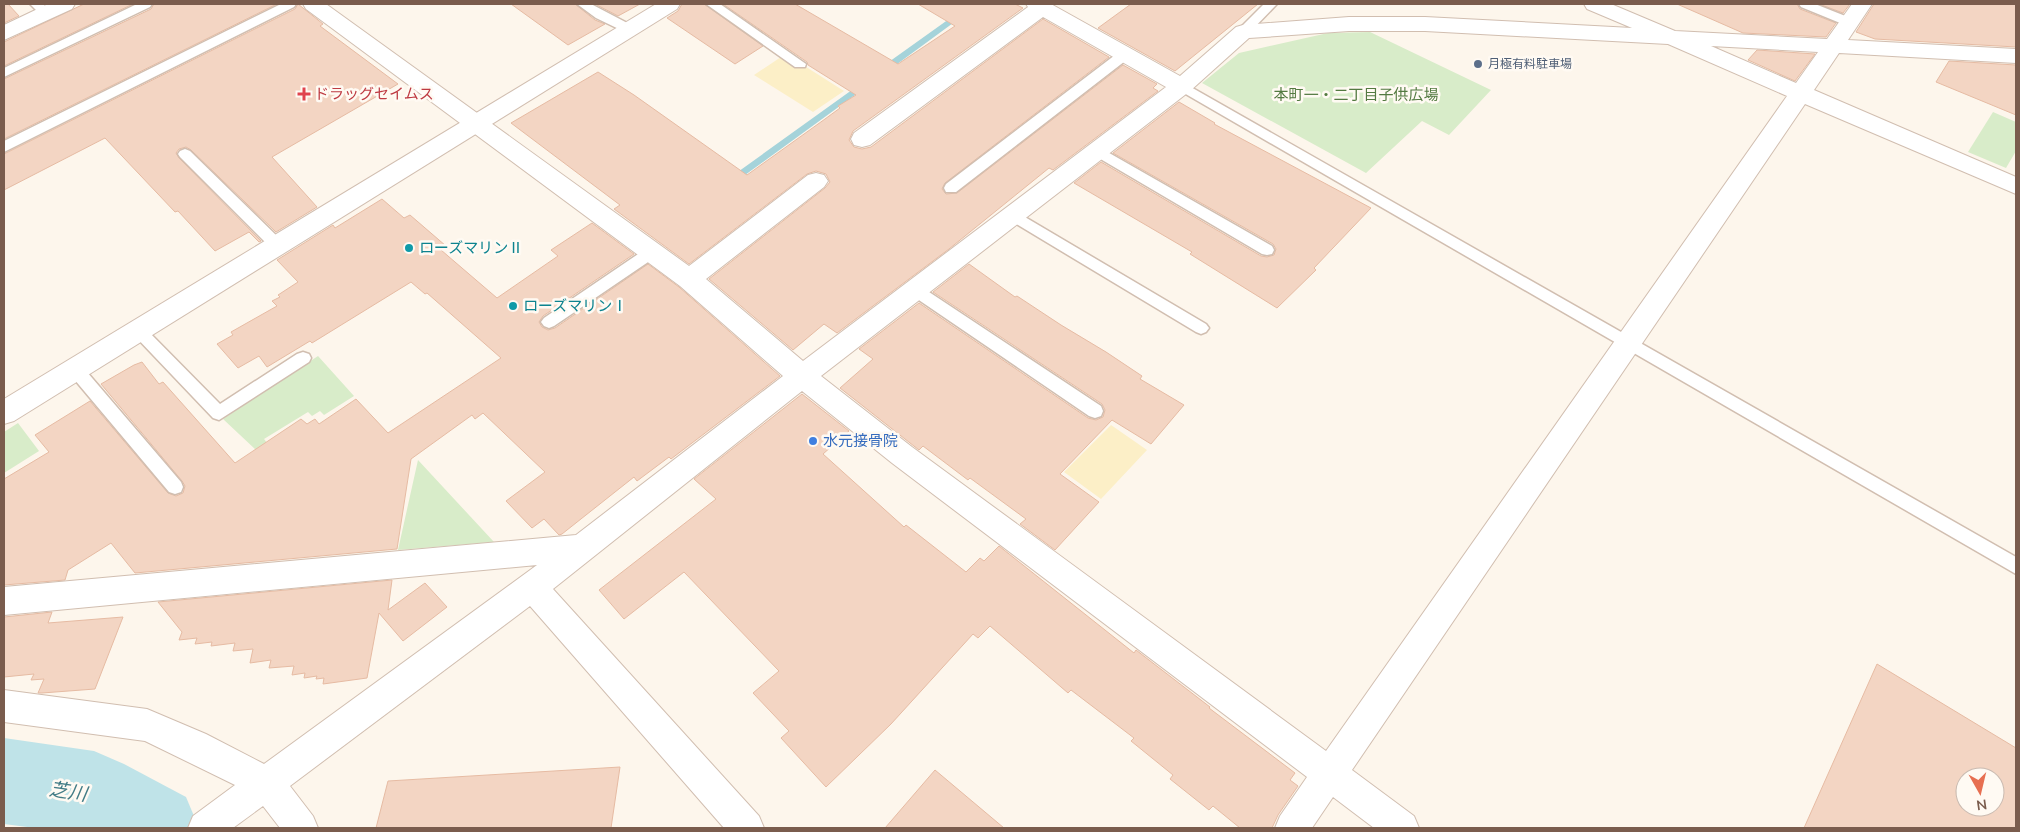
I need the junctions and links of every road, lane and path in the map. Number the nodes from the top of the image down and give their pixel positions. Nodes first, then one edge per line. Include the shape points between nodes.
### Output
1 (65, 4) edge
2 (146, 4) edge
3 (290, 4) edge
4 (313, 4) edge
5 (583, 4) edge
6 (670, 4) edge
7 (712, 4) edge
8 (1271, 4) edge
9 (1594, 4) edge
10 (1805, 4) edge
11 (1039, 6) edge
12 (41, 8) edge
13 (1855, 13) edge
14 (629, 29) junction
15 (1243, 32) junction
16 (4, 33) edge
17 (1667, 36) junction
18 (1834, 45) junction
19 (1124, 55) junction
20 (2016, 56) edge
21 (800, 64) dead end
22 (4, 73) edge
23 (1182, 86) junction
24 (1800, 93) junction
25 (477, 124) junction
26 (862, 139) dead end
27 (4, 148) edge
28 (1097, 151) junction
29 (185, 154) dead end
30 (816, 180) dead end
31 (2016, 186) edge
32 (951, 188) dead end
33 (1014, 215) junction
34 (276, 244) junction
35 (1267, 250) dead end
36 (652, 252) junction
37 (689, 279) junction
38 (915, 290) junction
39 (549, 322) dead end
40 (1201, 328) dead end
41 (138, 330) junction
42 (1627, 343) junction
43 (303, 358) dead end
44 (75, 369) junction
45 (802, 376) junction
46 (1095, 411) dead end
47 (4, 413) edge
48 (175, 487) dead end
49 (581, 548) junction
50 (2016, 566) edge
51 (532, 587) junction
52 (4, 601) edge
53 (4, 706) edge
54 (1331, 775) junction
55 (256, 792) junction
56 (205, 828) edge
57 (301, 828) edge
58 (747, 828) edge
59 (1292, 828) edge
60 (1402, 828) edge

1 - 12 street
2 - 22 lane
3 - 27 lane
4 - 25 street
5 - 14 lane
6 - 14 street
7 - 21 lane
8 - 15 lane
9 - 17 street
10 - 13 lane
11 - 19 street
11 - 26 street
12 - 16 street
13 - 18 street
14 - 25 street
15 - 17 street via 1349,24 1425,24
15 - 23 street
17 - 18 street
17 - 24 street
18 - 20 street
18 - 24 street
19 - 23 street
19 - 32 lane
23 - 28 street
23 - 42 lane
24 - 31 street
24 - 42 street
25 - 34 street
25 - 36 street
28 - 33 street
28 - 35 lane
29 - 34 lane
30 - 37 street
33 - 38 street
33 - 40 lane
34 - 41 street
36 - 37 street
36 - 39 lane
37 - 45 street
38 - 45 street
38 - 46 lane
41 - 43 lane via 219,414
41 - 44 street
42 - 50 lane
42 - 54 street
44 - 47 street
44 - 48 lane
45 - 49 street
45 - 54 street via 902,456
49 - 51 street
49 - 52 street
51 - 55 street
51 - 58 street
53 - 55 street via 147,725 194,746
54 - 59 street
54 - 60 street
55 - 56 street
55 - 57 street

